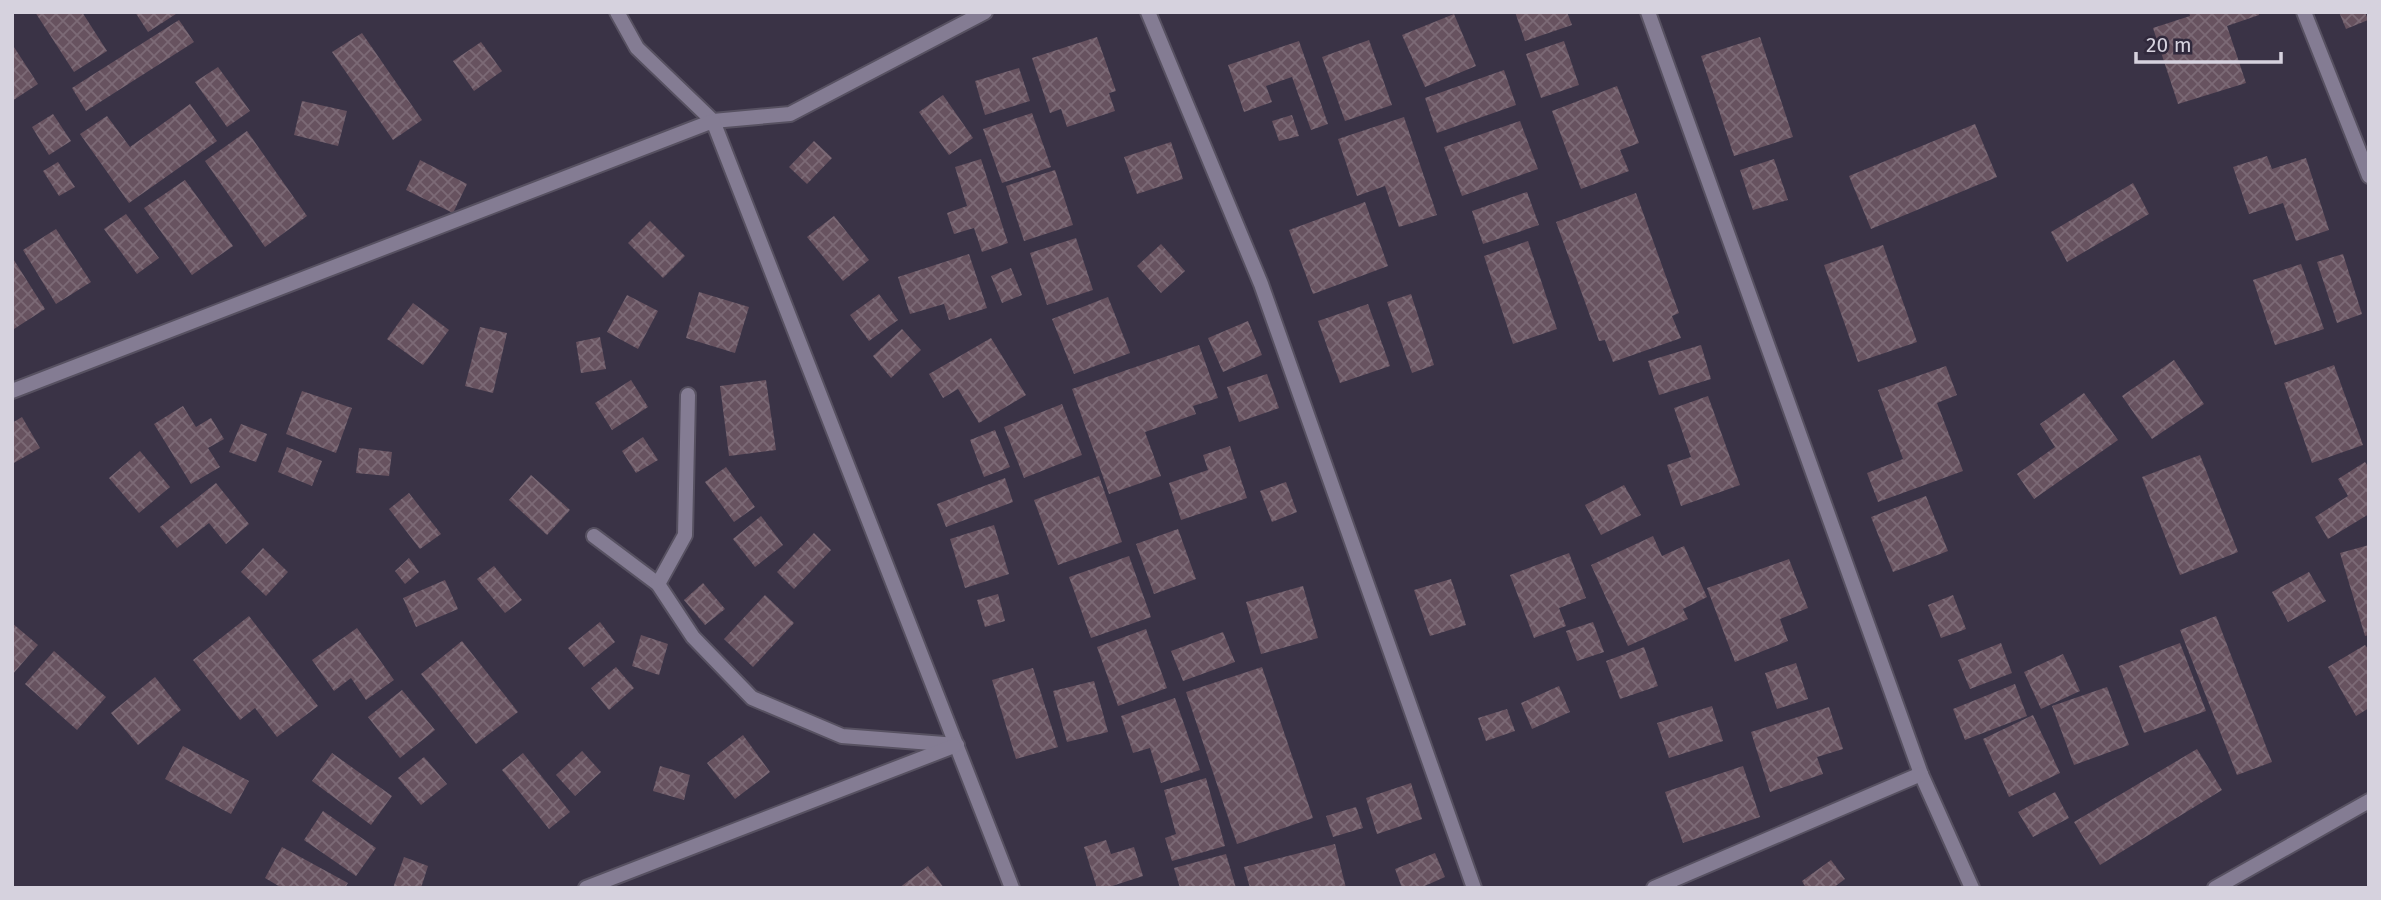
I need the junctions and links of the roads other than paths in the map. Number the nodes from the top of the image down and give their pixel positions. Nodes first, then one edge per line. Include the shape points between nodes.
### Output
1 (617, 12) edge
2 (985, 12) edge
3 (1148, 12) edge
4 (1648, 12) edge
5 (2304, 12) edge
6 (713, 121) junction
7 (2369, 176) edge
8 (12, 391) edge
9 (688, 395) dead end
10 (594, 536) dead end
11 (658, 584) junction
12 (957, 745) junction
13 (1921, 774) junction
14 (2369, 801) edge
15 (586, 888) edge
16 (1012, 888) edge
17 (1474, 888) edge
18 (1654, 888) edge
19 (1972, 888) edge
20 (2215, 888) edge

1 - 6 street via 637,48
2 - 6 street via 790,114
3 - 17 street via 1261,284
4 - 13 street
5 - 7 street
6 - 8 street
6 - 12 street
9 - 11 street via 685,535
10 - 11 street
11 - 12 street via 693,637 752,698 842,736
12 - 15 street
12 - 16 street
13 - 18 street
13 - 19 street
14 - 20 street

